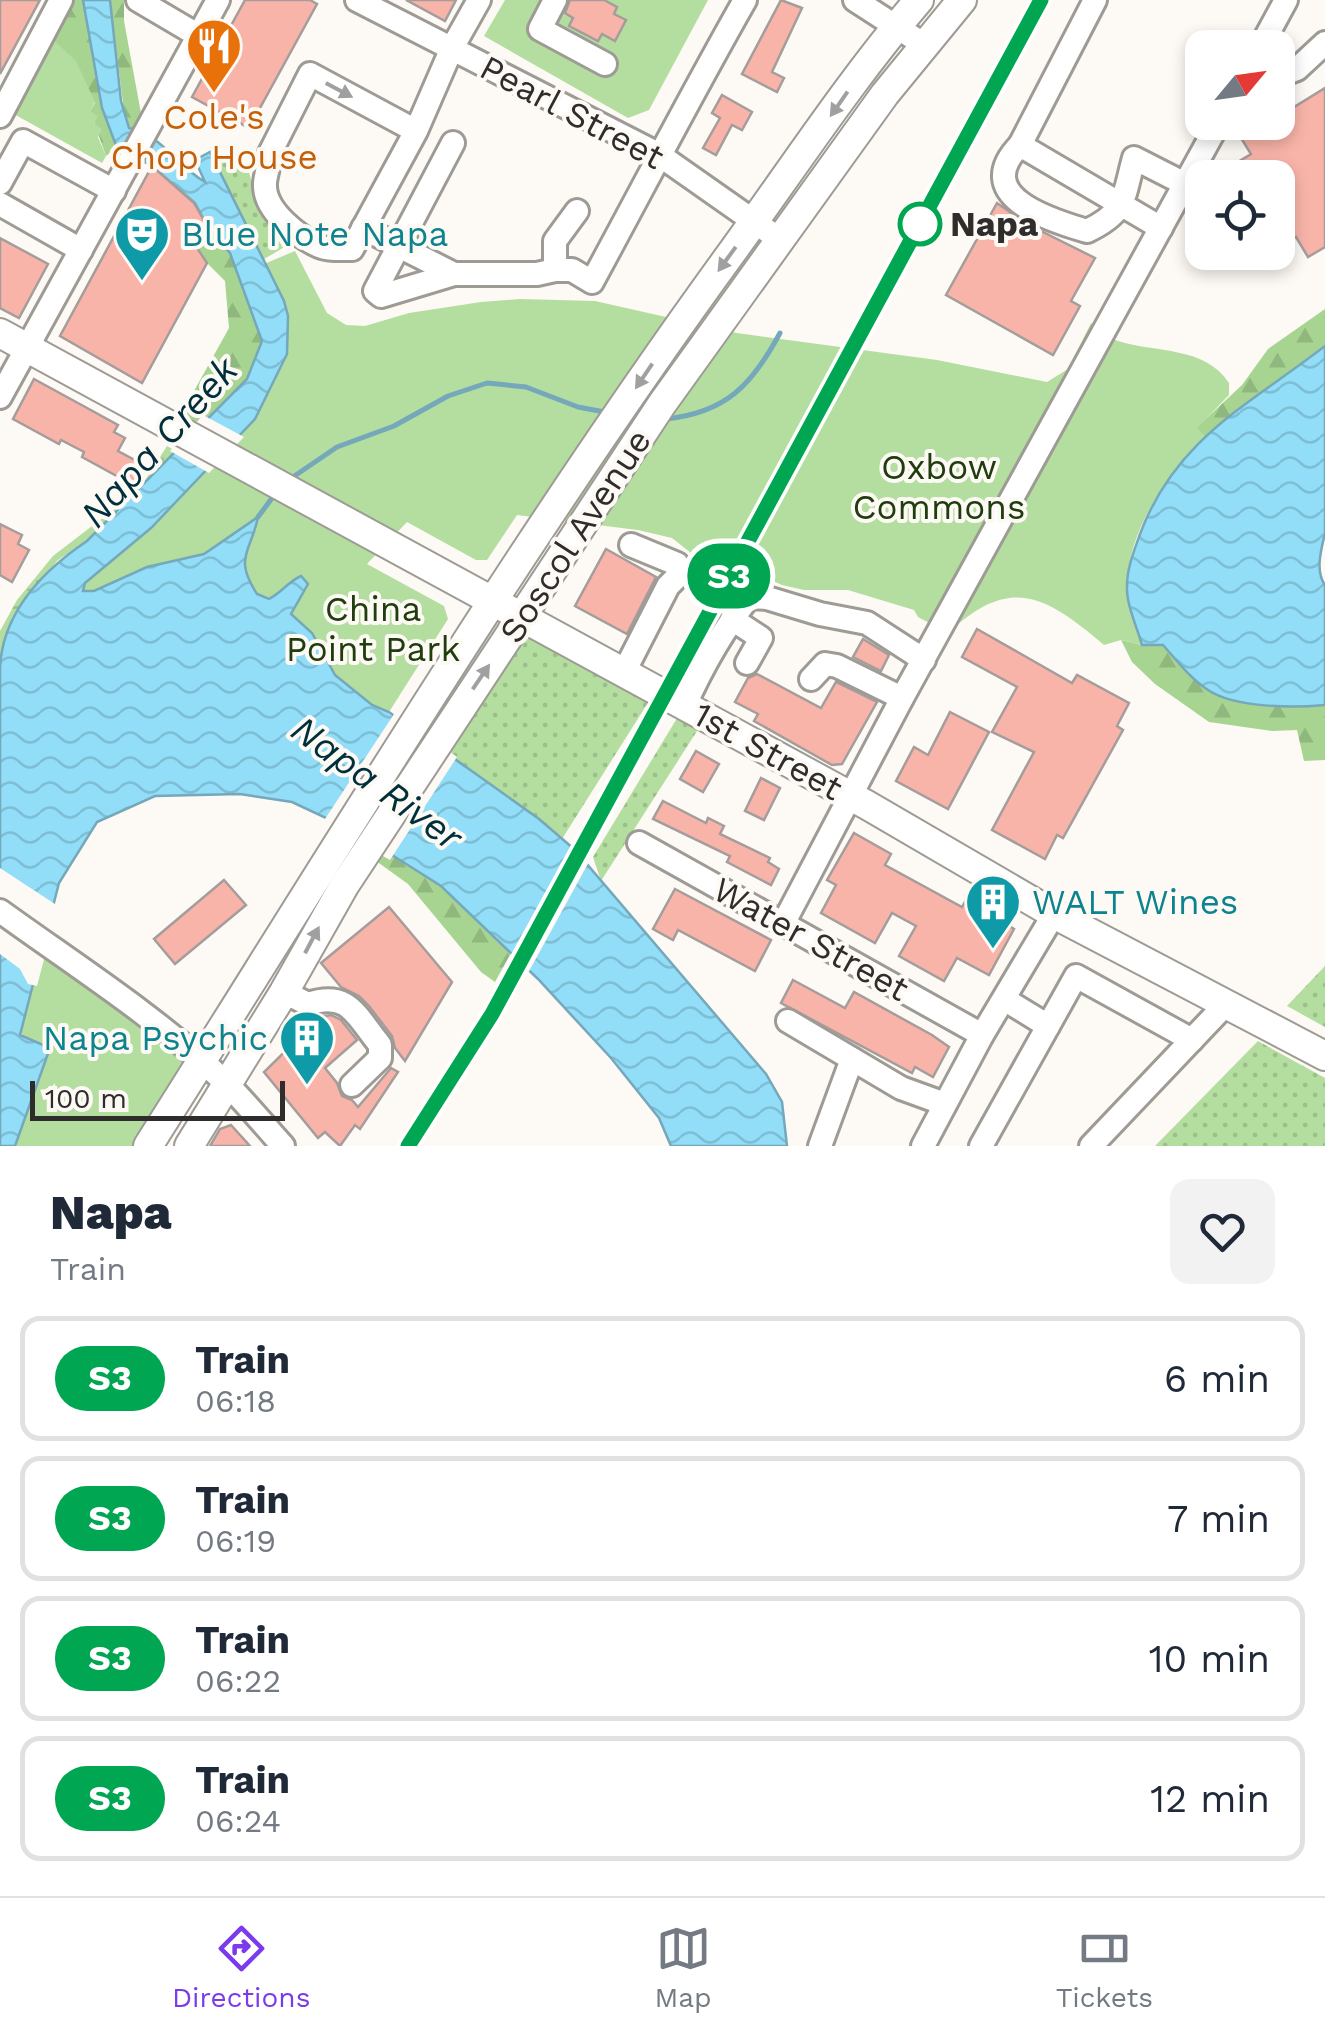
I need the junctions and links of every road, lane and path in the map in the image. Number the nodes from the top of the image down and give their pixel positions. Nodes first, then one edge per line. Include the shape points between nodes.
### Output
1 (61, 0) edge
2 (138, 0) edge
3 (218, 0) edge
4 (357, 0) edge
5 (479, 0) edge
6 (556, 0) edge
7 (745, 0) edge
8 (855, 0) edge
9 (920, 0) edge
10 (962, 0) edge
11 (1095, 0) edge
12 (1286, 0) edge
13 (897, 26) junction
14 (1270, 30) edge
15 (199, 36) junction
16 (1325, 42) edge
17 (923, 44) junction
18 (452, 48) junction
19 (605, 64) dead end
20 (1295, 70) edge
21 (0, 116) edge
22 (416, 131) junction
23 (453, 143) dead end
24 (1020, 144) junction
25 (658, 154) junction
26 (0, 183) edge
27 (1185, 184) joint
28 (114, 191) junction
29 (0, 204) edge
30 (1121, 204) junction
31 (577, 211) dead end
32 (754, 221) junction
33 (363, 228) junction
34 (1160, 228) junction
35 (779, 239) junction
36 (398, 246) junction
37 (81, 250) junction
38 (555, 270) junction
39 (454, 274) junction
40 (0, 332) edge
41 (26, 348) junction
42 (0, 397) edge
43 (631, 544) dead end
44 (494, 602) junction
45 (522, 617) junction
46 (732, 619) junction
47 (924, 660) junction
48 (747, 663) dead end
49 (624, 672) junction
50 (810, 680) dead end
51 (902, 698) junction
52 (686, 705) junction
53 (850, 796) junction
54 (639, 843) dead end
55 (0, 911) edge
56 (1054, 914) junction
57 (783, 924) junction
58 (284, 992) junction
59 (1004, 999) junction
60 (1226, 1004) junction
61 (788, 1020) dead end
62 (1048, 1026) junction
63 (982, 1035) junction
64 (1192, 1040) junction
65 (1325, 1056) edge
66 (852, 1059) junction
67 (201, 1062) junction
68 (227, 1084) junction
69 (352, 1085) dead end
70 (945, 1104) junction
71 (148, 1146) edge
72 (189, 1146) edge
73 (282, 1146) edge
74 (820, 1146) edge
75 (923, 1146) edge
76 (981, 1146) edge
77 (1092, 1146) edge

1 - 21 street
2 - 15 street
3 - 15 street
4 - 18 street, Pearl Street
5 - 18 street
6 - 19 street via 540,30
7 - 25 street
8 - 13 street
9 - 13 main road, Soscol Avenue
10 - 17 main road, Soscol Avenue
11 - 24 street
12 - 14 street
13 - 17 street
13 -> 32 main road, Soscol Avenue
15 - 28 street
16 - 20 street
17 - 35 main road, Soscol Avenue
18 - 22 street
18 - 25 street, Pearl Street
22 - 33 street
33 -> 22 street via 352,249 322,248 278,214 264,186 269,156 310,74
23 - 36 street
24 - 30 street
24 - 30 street via 1006,159 1002,177 1010,196 1087,230 1114,218
25 - 32 street, Pearl Street
25 - 38 street via 592,282 572,270
26 - 28 street via 23,141
27 - 30 street via 1134,158
27 - 34 street
28 - 37 street
29 - 37 street
30 - 34 street
31 - 38 street via 554,241
32 - 35 street, Pearl Street
32 -> 44 main road, Soscol Avenue
33 - 36 street
34 - 47 street
35 - 45 main road, Soscol Avenue
36 - 39 street
36 - 39 street via 374,291 381,296
37 - 41 street
38 - 39 street
40 - 41 main road, 1st Street
41 - 42 street
41 - 44 main road, 1st Street
43 - 49 street via 677,564 678,576
44 - 45 main road, 1st Street
44 - 67 main road, Soscol Avenue
45 - 49 main road, 1st Street
58 -> 45 main road, Soscol Avenue via 365,853
46 - 47 street via 749,597 766,598 867,622
46 - 48 street via 761,638
46 - 52 street
47 - 51 street
49 - 52 main road, 1st Street
50 - 51 street via 825,664 836,666
51 - 53 street
52 - 53 main road, 1st Street
53 - 56 main road, 1st Street
53 - 57 street
54 - 57 street, Water Street
55 - 67 street
56 - 59 street
56 - 60 main road, 1st Street
57 - 63 street, Water Street
58 - 68 main road, Soscol Avenue
58 - 69 street via 308,1004 330,996 344,1002 380,1045 380,1058
59 - 62 street
59 - 63 street
60 - 64 street
60 - 65 main road, 1st Street
61 - 66 street
62 - 64 street via 1076,976
62 - 76 street
63 - 70 street
64 - 77 street
66 - 70 street
66 - 74 street
67 - 68 street
67 - 71 main road, Soscol Avenue
68 - 72 main road, Soscol Avenue
68 - 73 street
70 - 75 street

